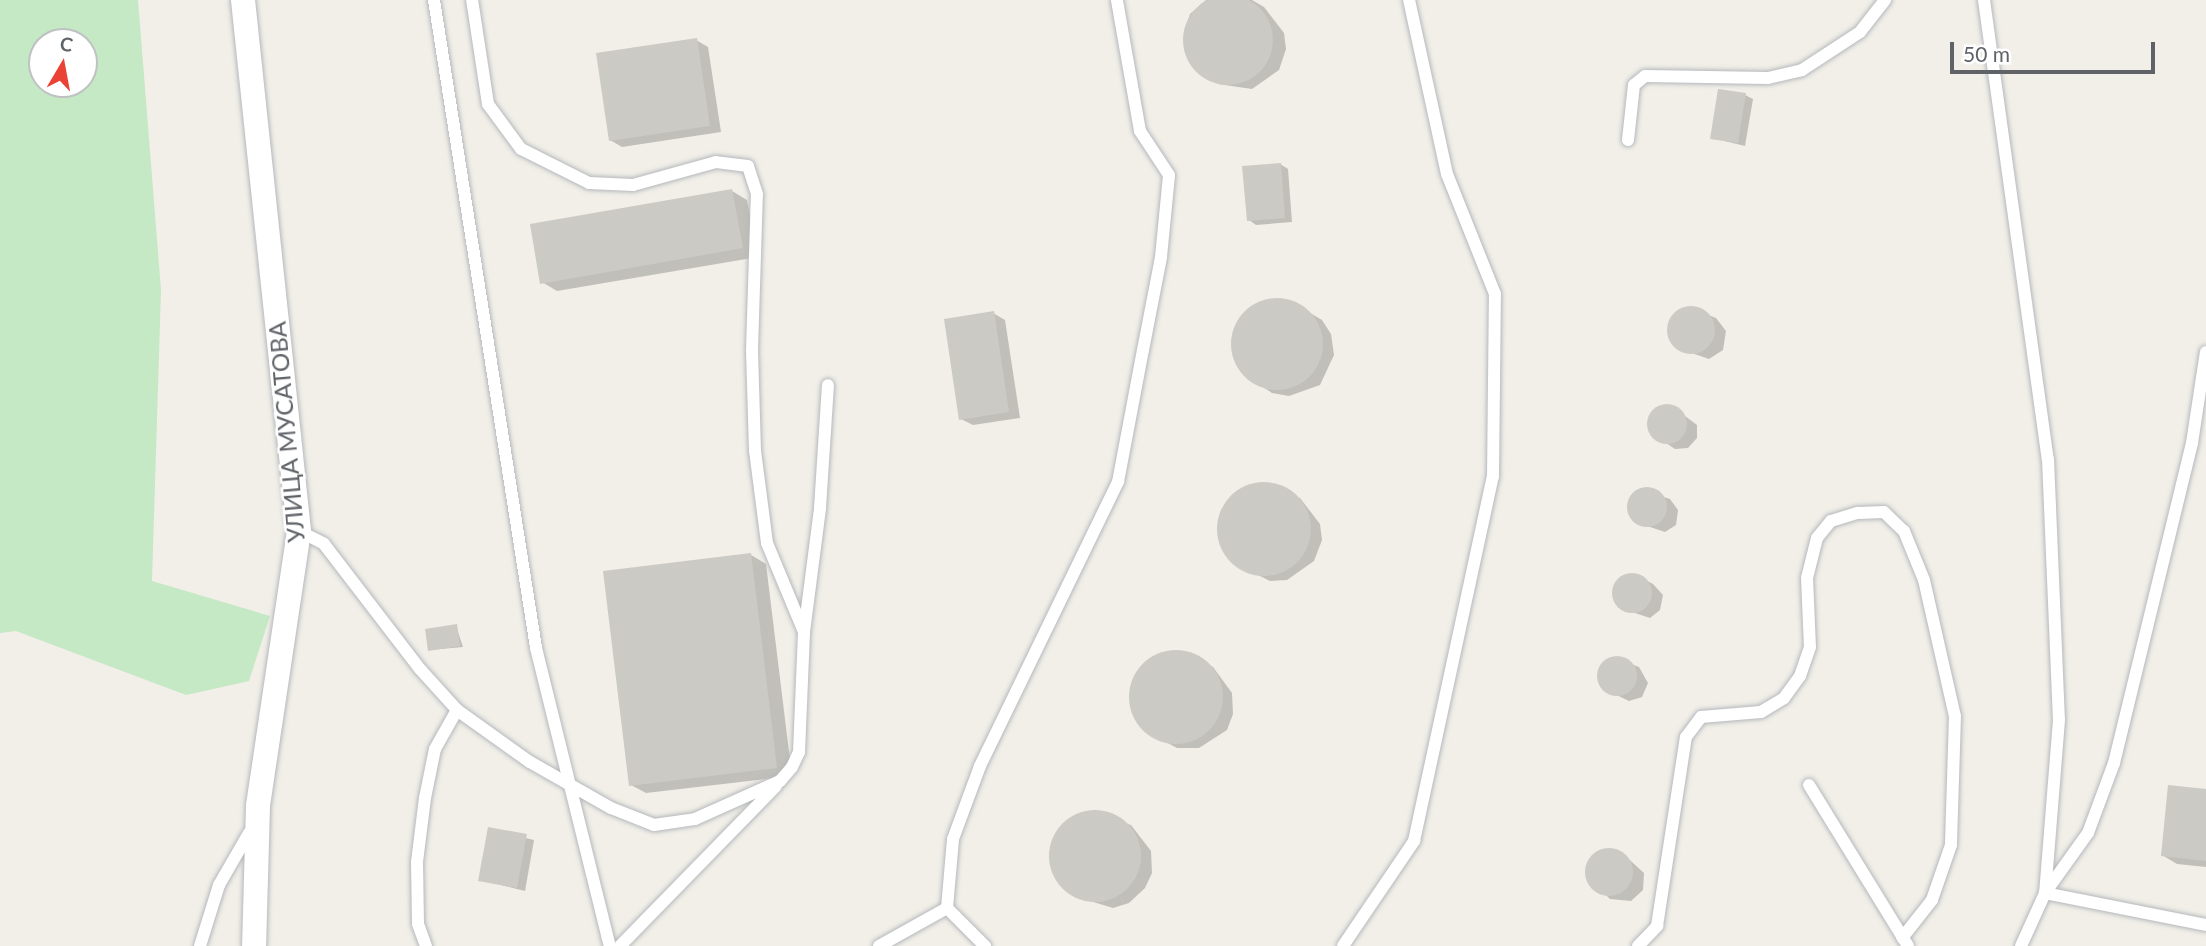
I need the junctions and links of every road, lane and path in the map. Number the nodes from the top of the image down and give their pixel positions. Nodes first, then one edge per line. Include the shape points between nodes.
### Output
1 (243, 0) edge
2 (433, 0) edge
3 (472, 0) edge
4 (1117, 0) edge
5 (1409, 0) edge
6 (1885, 0) edge
7 (1984, 0) edge
8 (1628, 140) dead end
9 (2206, 352) edge
10 (828, 385) dead end
11 (299, 531) junction
12 (804, 632) junction
13 (457, 710) junction
14 (780, 781) junction
15 (569, 782) junction
16 (1808, 785) dead end
17 (258, 806) junction
18 (2045, 893) junction
19 (947, 908) junction
20 (2206, 925) edge
21 (1905, 942) edge
22 (200, 946) edge
23 (254, 946) edge
24 (426, 946) edge
25 (610, 946) edge
26 (620, 946) edge
27 (878, 946) edge
28 (985, 946) edge
29 (1343, 946) edge
30 (1638, 946) edge
31 (2021, 946) edge

1 - 11 street, УЛИЦА МУСАТОВА
2 - 15 lane via 536,648
3 - 12 lane via 488,104 521,149 589,184 633,185 716,162 748,166 757,194 752,350 755,450 767,543
4 - 19 lane via 1140,131 1168,175 1161,257 1118,482 981,766 953,839
5 - 29 lane via 1447,174 1495,294 1493,477 1414,841
6 - 8 lane via 1860,32 1802,70 1768,78 1645,76 1634,85
7 - 18 lane via 2048,459 2059,720
9 - 18 lane via 2192,443 2114,763 2088,833
10 - 12 lane via 820,508
11 - 13 lane via 324,544 420,670
11 - 17 street, УЛИЦА МУСАТОВА
12 - 14 lane via 799,752
13 - 15 lane via 530,762
13 - 24 lane via 435,749 425,799 417,862 418,924
14 - 15 lane via 695,818 654,825 611,808
14 - 26 lane
15 - 25 lane
16 - 21 lane
17 - 22 lane via 245,845 219,885
17 - 23 street, УЛИЦА МУСАТОВА
18 - 20 lane
18 - 31 lane
19 - 27 lane
19 - 28 lane
21 - 30 lane via 1932,900 1951,845 1955,716 1924,580 1904,531 1884,512 1831,521 1817,538 1807,578 1810,646 1800,676 1784,698 1761,712 1700,717 1686,737 1657,926

